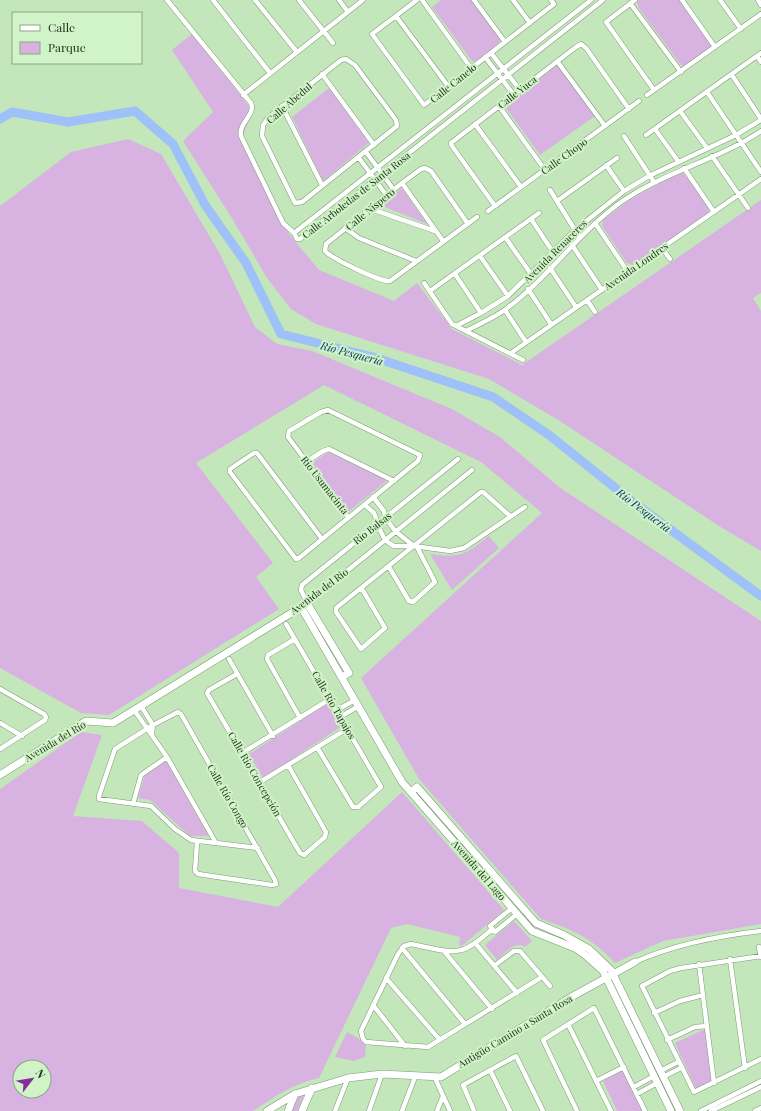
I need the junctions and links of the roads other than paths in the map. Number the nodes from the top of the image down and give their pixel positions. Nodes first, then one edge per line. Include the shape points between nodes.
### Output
1 (168, 0) edge
2 (213, 0) edge
3 (255, 0) edge
4 (299, 0) edge
5 (339, 0) edge
6 (363, 0) edge
7 (417, 0) edge
8 (422, 0) edge
9 (474, 0) edge
10 (513, 0) edge
11 (551, 0) edge
12 (590, 0) edge
13 (603, 0) edge
14 (682, 0) edge
15 (720, 0) edge
16 (758, 0) edge
17 (633, 2) edge
18 (761, 4) edge
19 (348, 12) junction
20 (761, 14) edge
21 (396, 16) junction
22 (530, 23) junction
23 (741, 29) junction
24 (323, 31) junction
25 (505, 42) junction
26 (333, 43) dead end
27 (715, 47) junction
28 (296, 52) junction
29 (491, 53) junction
30 (759, 55) edge
31 (485, 57) junction
32 (557, 61) junction
33 (761, 62) edge
34 (471, 68) junction
35 (504, 68) junction
36 (680, 72) junction
37 (270, 73) junction
38 (497, 73) junction
39 (322, 74) junction
40 (508, 74) junction
41 (732, 75) junction
42 (502, 80) junction
43 (448, 86) junction
44 (520, 90) junction
45 (654, 90) junction
46 (707, 92) junction
47 (244, 95) junction
48 (514, 95) junction
49 (647, 95) dead end
50 (639, 101) dead end
51 (282, 106) junction
52 (499, 106) junction
53 (629, 109) junction
54 (680, 111) junction
55 (761, 119) edge
56 (475, 124) junction
57 (605, 126) junction
58 (655, 129) junction
59 (761, 131) edge
60 (646, 135) dead end
61 (624, 136) dead end
62 (736, 136) junction
63 (741, 143) junction
64 (374, 145) junction
65 (707, 148) junction
66 (366, 152) junction
67 (712, 156) junction
68 (359, 158) junction
69 (616, 158) dead end
70 (678, 161) junction
71 (606, 165) junction
72 (377, 167) junction
73 (684, 168) junction
74 (544, 170) junction
75 (761, 172) edge
76 (370, 173) junction
77 (382, 174) junction
78 (649, 176) junction
79 (761, 179) edge
80 (375, 180) junction
81 (654, 182) junction
82 (402, 183) junction
83 (322, 185) junction
84 (521, 188) junction
85 (394, 190) junction
86 (550, 190) dead end
87 (624, 191) junction
88 (739, 195) junction
89 (387, 196) junction
90 (557, 200) junction
91 (495, 206) junction
92 (748, 208) dead end
93 (371, 209) junction
94 (488, 211) dead end
95 (714, 212) junction
96 (539, 213) dead end
97 (477, 217) dead end
98 (531, 219) junction
99 (595, 223) junction
100 (468, 224) junction
101 (345, 228) junction
102 (575, 230) junction
103 (436, 232) junction
104 (294, 233) junction
105 (505, 237) junction
106 (580, 238) junction
107 (443, 241) junction
108 (572, 245) junction
109 (662, 248) junction
110 (552, 252) junction
111 (480, 256) junction
112 (670, 259) dead end
113 (416, 261) junction
114 (550, 268) junction
115 (628, 272) junction
116 (455, 274) junction
117 (531, 274) junction
118 (424, 283) dead end
119 (528, 289) junction
120 (602, 290) junction
121 (430, 291) junction
122 (508, 296) junction
123 (587, 300) junction
124 (576, 307) junction
125 (505, 310) junction
126 (595, 312) dead end
127 (482, 313) junction
128 (551, 324) junction
129 (456, 326) junction
130 (466, 332) junction
131 (526, 342) junction
132 (511, 353) junction
133 (523, 360) dead end
134 (458, 460) dead end
135 (306, 462) junction
136 (472, 470) dead end
137 (394, 481) junction
138 (374, 498) junction
139 (364, 505) junction
140 (525, 507) dead end
141 (510, 516) junction
142 (348, 517) junction
143 (386, 517) junction
144 (378, 523) junction
145 (395, 531) junction
146 (322, 539) junction
147 (385, 540) junction
148 (415, 547) junction
149 (389, 567) junction
150 (362, 589) junction
151 (304, 605) junction
152 (286, 624) dead end
153 (295, 639) junction
154 (229, 659) dead end
155 (237, 674) junction
156 (342, 678) junction
157 (0, 689) edge
158 (330, 699) junction
159 (357, 703) junction
160 (138, 708) junction
161 (337, 710) junction
162 (340, 717) junction
163 (300, 718) junction
164 (0, 723) edge
165 (153, 725) junction
166 (146, 729) junction
167 (347, 729) junction
168 (152, 733) junction
169 (273, 735) junction
170 (22, 736) junction
171 (317, 747) junction
172 (0, 749) edge
173 (242, 753) junction
174 (167, 757) junction
175 (288, 765) junction
176 (0, 775) edge
177 (260, 782) junction
178 (411, 792) junction
179 (133, 804) junction
180 (197, 842) junction
181 (466, 842) junction
182 (216, 843) junction
183 (258, 848) junction
184 (460, 848) junction
185 (514, 911) junction
186 (761, 931) edge
187 (476, 944) junction
188 (759, 947) dead end
189 (402, 948) junction
190 (443, 950) junction
191 (761, 956) edge
192 (730, 959) junction
193 (635, 962) joint
194 (699, 964) junction
195 (494, 966) junction
196 (613, 974) junction
197 (542, 977) junction
198 (386, 978) junction
199 (606, 978) junction
200 (550, 986) dead end
201 (517, 993) junction
202 (703, 995) junction
203 (373, 1005) junction
204 (492, 1009) junction
205 (654, 1013) junction
206 (465, 1024) junction
207 (568, 1024) junction
208 (707, 1026) junction
209 (440, 1040) junction
210 (667, 1040) junction
211 (406, 1046) junction
212 (648, 1046) junction
213 (641, 1050) junction
214 (761, 1059) edge
215 (678, 1062) junction
216 (624, 1067) junction
217 (681, 1068) junction
218 (745, 1068) junction
219 (490, 1070) junction
220 (382, 1074) junction
221 (662, 1074) junction
222 (415, 1077) junction
223 (348, 1078) junction
224 (435, 1078) junction
225 (655, 1079) junction
226 (596, 1081) junction
227 (761, 1081) edge
228 (714, 1083) junction
229 (634, 1087) junction
230 (761, 1087) edge
231 (312, 1088) junction
232 (295, 1094) junction
233 (637, 1094) junction
234 (443, 1096) junction
235 (761, 1108) edge
236 (267, 1111) edge
237 (288, 1111) edge
238 (302, 1111) edge
239 (335, 1111) edge
240 (369, 1111) edge
241 (402, 1111) edge
242 (437, 1111) edge
243 (450, 1111) edge
244 (474, 1111) edge
245 (510, 1111) edge
246 (543, 1111) edge
247 (577, 1111) edge
248 (611, 1111) edge
249 (645, 1111) edge
250 (671, 1111) edge
251 (680, 1111) edge
252 (701, 1111) edge
253 (711, 1111) edge
254 (755, 1111) edge

1 - 47 street
2 - 37 street
3 - 28 street
4 - 24 street
5 - 19 street
6 - 19 street
7 - 21 street, Calle Canelo
8 - 34 street
9 - 25 street
10 - 22 street
11 - 22 street, Calle Canelo via 554,4
12 - 35 street, Calle Arboledas de Santa Rosa
13 - 40 street, Calle Arboledas de Santa Rosa
14 - 27 street
15 - 23 street
16 - 18 street
17 - 36 street
17 - 45 street via 606,22
19 - 24 street
20 - 23 street
21 - 43 street
21 - 43 street, Calle Canelo via 374,32 373,36 422,104 427,104
22 - 25 street, Calle Canelo
23 - 27 street
24 - 26 street
24 - 28 street
25 - 29 street, Calle Canelo
27 - 36 street
28 - 37 street
29 - 31 street, Calle Canelo
29 - 35 street
30 - 33 street
30 - 41 street
31 - 34 street, Calle Canelo
31 - 38 street
32 - 44 street, Calle Yuca
32 - 53 street, Calle Yuca via 578,45 584,45
32 - 57 street
34 - 43 street, Calle Canelo
35 - 38 street, Calle Arboledas de Santa Rosa
35 - 40 street
36 - 45 street
37 - 47 street
38 - 42 street
38 - 72 street, Calle Arboledas de Santa Rosa
39 - 51 street, Calle Abedul
39 - 64 street
39 - 64 street, Calle Abedul via 341,60 350,60 396,120 397,126
40 - 42 street, Calle Arboledas de Santa Rosa
40 - 44 street
41 - 46 street
41 - 55 street
42 - 48 street
42 - 77 street, Calle Arboledas de Santa Rosa
44 - 48 street, Calle Yuca
45 - 49 street
46 - 54 street
46 - 62 street
47 - 104 street via 252,107 241,129 241,136 283,223
48 - 52 street, Calle Yuca
50 - 53 street, Calle Chopo
51 - 83 street
51 - 83 street, Calle Abedul via 263,125 262,136 294,201 300,203
52 - 56 street, Calle Yuca
52 - 74 street
53 - 57 street, Calle Chopo
54 - 58 street
54 - 65 street
55 - 62 street, Avenida Renaceres
56 - 84 street
56 - 91 street, Calle Yuca via 451,144
57 - 74 street, Calle Chopo
58 - 60 street
58 - 70 street
59 - 63 street, Avenida Renaceres
61 - 78 street
62 - 63 street
62 - 65 street, Avenida Renaceres
63 - 67 street, Avenida Renaceres
63 - 75 street
64 - 66 street, Calle Abedul
65 - 70 street, Avenida Renaceres
66 - 68 street, Calle Abedul
66 - 72 street
67 - 73 street, Avenida Renaceres
67 - 88 street
68 - 76 street
68 - 83 street, Calle Abedul
69 - 71 street
70 - 78 street, Avenida Renaceres
71 - 87 street
71 - 90 street
72 - 76 street, Calle Arboledas de Santa Rosa
72 - 77 street
73 - 81 street, Avenida Renaceres
73 - 95 street
74 - 84 street, Calle Chopo
76 - 80 street
76 - 104 street, Calle Arboledas de Santa Rosa
77 - 80 street, Calle Arboledas de Santa Rosa
77 - 85 street
78 - 81 street
78 - 87 street, Avenida Renaceres
79 - 88 street, Avenida Londres
80 - 89 street
80 - 104 street, Calle Arboledas de Santa Rosa via 300,239
81 - 99 street, Avenida Renaceres
82 - 85 street, Calle Níspero
82 - 100 street, Calle Níspero via 421,169 428,169
82 - 103 street
84 - 91 street, Calle Chopo
85 - 89 street, Calle Níspero
86 - 90 street
87 - 102 street, Avenida Renaceres
88 - 92 street
88 - 95 street, Avenida Londres
89 - 93 street, Calle Níspero
90 - 102 street
91 - 94 street, Calle Chopo
93 - 101 street, Calle Níspero
93 - 103 street
95 - 109 street, Avenida Londres
96 - 98 street
97 - 100 street
98 - 105 street
98 - 110 street
99 - 106 street, Avenida Renaceres
99 - 115 street
100 - 107 street
101 - 113 street via 359,238
101 - 113 street, Calle Níspero via 326,244 325,251 382,280 394,279
102 - 106 street
102 - 110 street, Avenida Renaceres
103 - 107 street
105 - 111 street
105 - 117 street
106 - 108 street, Avenida Renaceres
107 - 113 street
108 - 114 street, Avenida Renaceres
108 - 120 street
109 - 112 street
109 - 115 street, Avenida Londres
110 - 117 street, Avenida Renaceres
111 - 116 street
111 - 122 street
114 - 119 street, Avenida Renaceres
114 - 124 street
115 - 120 street, Avenida Londres
116 - 121 street
116 - 127 street
117 - 122 street, Avenida Renaceres
118 - 121 street
119 - 125 street, Avenida Renaceres
119 - 128 street
120 - 123 street, Avenida Londres
121 - 129 street via 447,318
122 - 127 street, Avenida Renaceres
123 - 124 street, Avenida Londres
123 - 126 street
124 - 128 street, Avenida Londres
125 - 130 street, Avenida Renaceres
125 - 131 street
127 - 129 street, Avenida Renaceres
128 - 131 street, Avenida Londres
129 - 130 street
130 - 132 street
131 - 132 street, Avenida Londres
132 - 133 street
134 - 143 street, Rio Balsas
135 - 137 street via 323,451 331,450
135 - 137 street, Río Usumacinta via 288,437 288,433 328,410 420,455 418,461
135 - 142 street, Río Usumacinta
136 - 145 street, Avenida del Rio
137 - 138 street, Río Usumacinta
138 - 139 street, Río Usumacinta
138 - 143 street
139 - 142 street, Río Usumacinta
139 - 144 street via 371,509
140 - 141 street
141 - 148 street via 464,548 450,551
141 - 148 street via 483,492
142 - 146 street
143 - 144 street, Rio Balsas
143 - 145 street
144 - 147 street
144 - 151 street, Rio Balsas via 302,584
145 - 147 street, Avenida del Rio
145 - 148 street
146 - 146 street via 256,453 229,470 296,559
147 - 148 street via 394,546
147 - 151 street, Avenida del Rio
148 - 149 street
148 - 149 street via 436,582 412,602
149 - 150 street
150 - 150 street via 336,608 362,649 385,627
151 - 156 street, Avenida del Lago
151 - 156 street via 349,673
151 - 160 street, Avenida del Rio
152 - 153 street, Calle Río Tapajos
153 - 158 street, Calle Río Tapajos
153 - 163 street via 268,655 267,662
154 - 155 street
155 - 169 street
155 - 173 street, Calle Río Concepción via 207,692
156 - 159 street, Avenida del Lago
157 - 170 street via 46,717
158 - 161 street, Calle Río Tapajos
158 - 163 street
159 - 161 street
159 - 162 street
159 - 178 street, Avenida del Lago via 402,782
160 - 165 street
160 - 166 street
160 - 176 street, Avenida del Río via 113,723 86,721
161 - 162 street, Calle Río Tapajos
162 - 167 street, Calle Río Tapajos
163 - 169 street
164 - 170 street
165 - 166 street
165 - 168 street
165 - 183 street, Calle Río Congo via 176,712 181,714
166 - 168 street
166 - 179 street via 115,749 99,796 99,799
167 - 171 street
167 - 171 street, Calle Río Tapajos via 381,787 356,808 351,805
168 - 174 street
169 - 173 street
170 - 172 street
171 - 175 street
173 - 177 street, Calle Río Concepción
174 - 179 street via 141,775
174 - 182 street
175 - 177 street
175 - 177 street, Calle Río Concepción via 326,830 325,837 304,855 300,853
178 - 181 street, Avenida del Lago via 417,787
178 - 184 street, Avenida del Lago
179 - 180 street via 151,806 184,835
180 - 182 street
180 - 183 street, Calle Río Congo via 196,874 276,884
181 - 184 street
181 - 196 street, Avenida del Lago via 536,923 589,949
182 - 183 street
184 - 185 street, Avenida del Lago
185 - 187 street
185 - 199 street, Avenida del Lago via 532,931 564,943 585,955 603,971
186 - 193 street, Antigüo Camino a Santa Rosa via 699,940
187 - 190 street via 460,952
187 - 195 street
188 - 191 street
189 - 190 street via 411,944
189 - 198 street
189 - 206 street
190 - 204 street
191 - 192 street
192 - 194 street
192 - 218 street
193 - 196 street, Antigüo Camino a Santa Rosa
194 - 202 street
194 - 205 street via 670,971 642,986
195 - 197 street via 514,951 520,951
195 - 201 street
196 - 199 street, Antigüo Camino a Santa Rosa
196 - 212 street, Avenida del Lago
197 - 200 street
197 - 201 street
198 - 203 street
198 - 209 street
199 - 213 street, Avenida del Lago
199 - 224 street, Antigüo Camino a Santa Rosa via 441,1077
201 - 204 street
202 - 205 street via 680,1001
202 - 208 street
203 - 211 street
203 - 211 street via 361,1031 363,1039 366,1042
204 - 206 street
205 - 210 street
206 - 209 street
207 - 216 street via 594,1008
207 - 226 street
207 - 247 street via 543,1040
208 - 210 street via 692,1029
208 - 228 street
209 - 211 street via 428,1047
210 - 215 street
212 - 213 street
212 - 221 street, Avenida del Lago
213 - 225 street, Avenida del Lago
214 - 218 street
215 - 217 street
215 - 221 street
216 - 226 street
216 - 229 street
217 - 221 street
217 - 228 street via 694,1092
218 - 228 street
219 - 244 street via 463,1086
219 - 245 street
219 - 246 street via 516,1056
220 - 222 street, Antigüo Camino a Santa Rosa
220 - 223 street, Antigüo Camino a Santa Rosa
220 - 240 street
221 - 251 street, Avenida del Lago
222 - 224 street, Antigüo Camino a Santa Rosa
222 - 241 street
223 - 231 street, Antigüo Camino a Santa Rosa
223 - 239 street
224 - 234 street
225 - 229 street
225 - 233 street
225 - 250 street, Avenida del Lago
226 - 248 street
227 - 252 street
229 - 233 street
230 - 253 street
231 - 232 street, Antigüo Camino a Santa Rosa
231 - 238 street
232 - 236 street, Antigüo Camino a Santa Rosa
232 - 237 street
233 - 249 street
234 - 242 street
234 - 243 street
235 - 254 street

